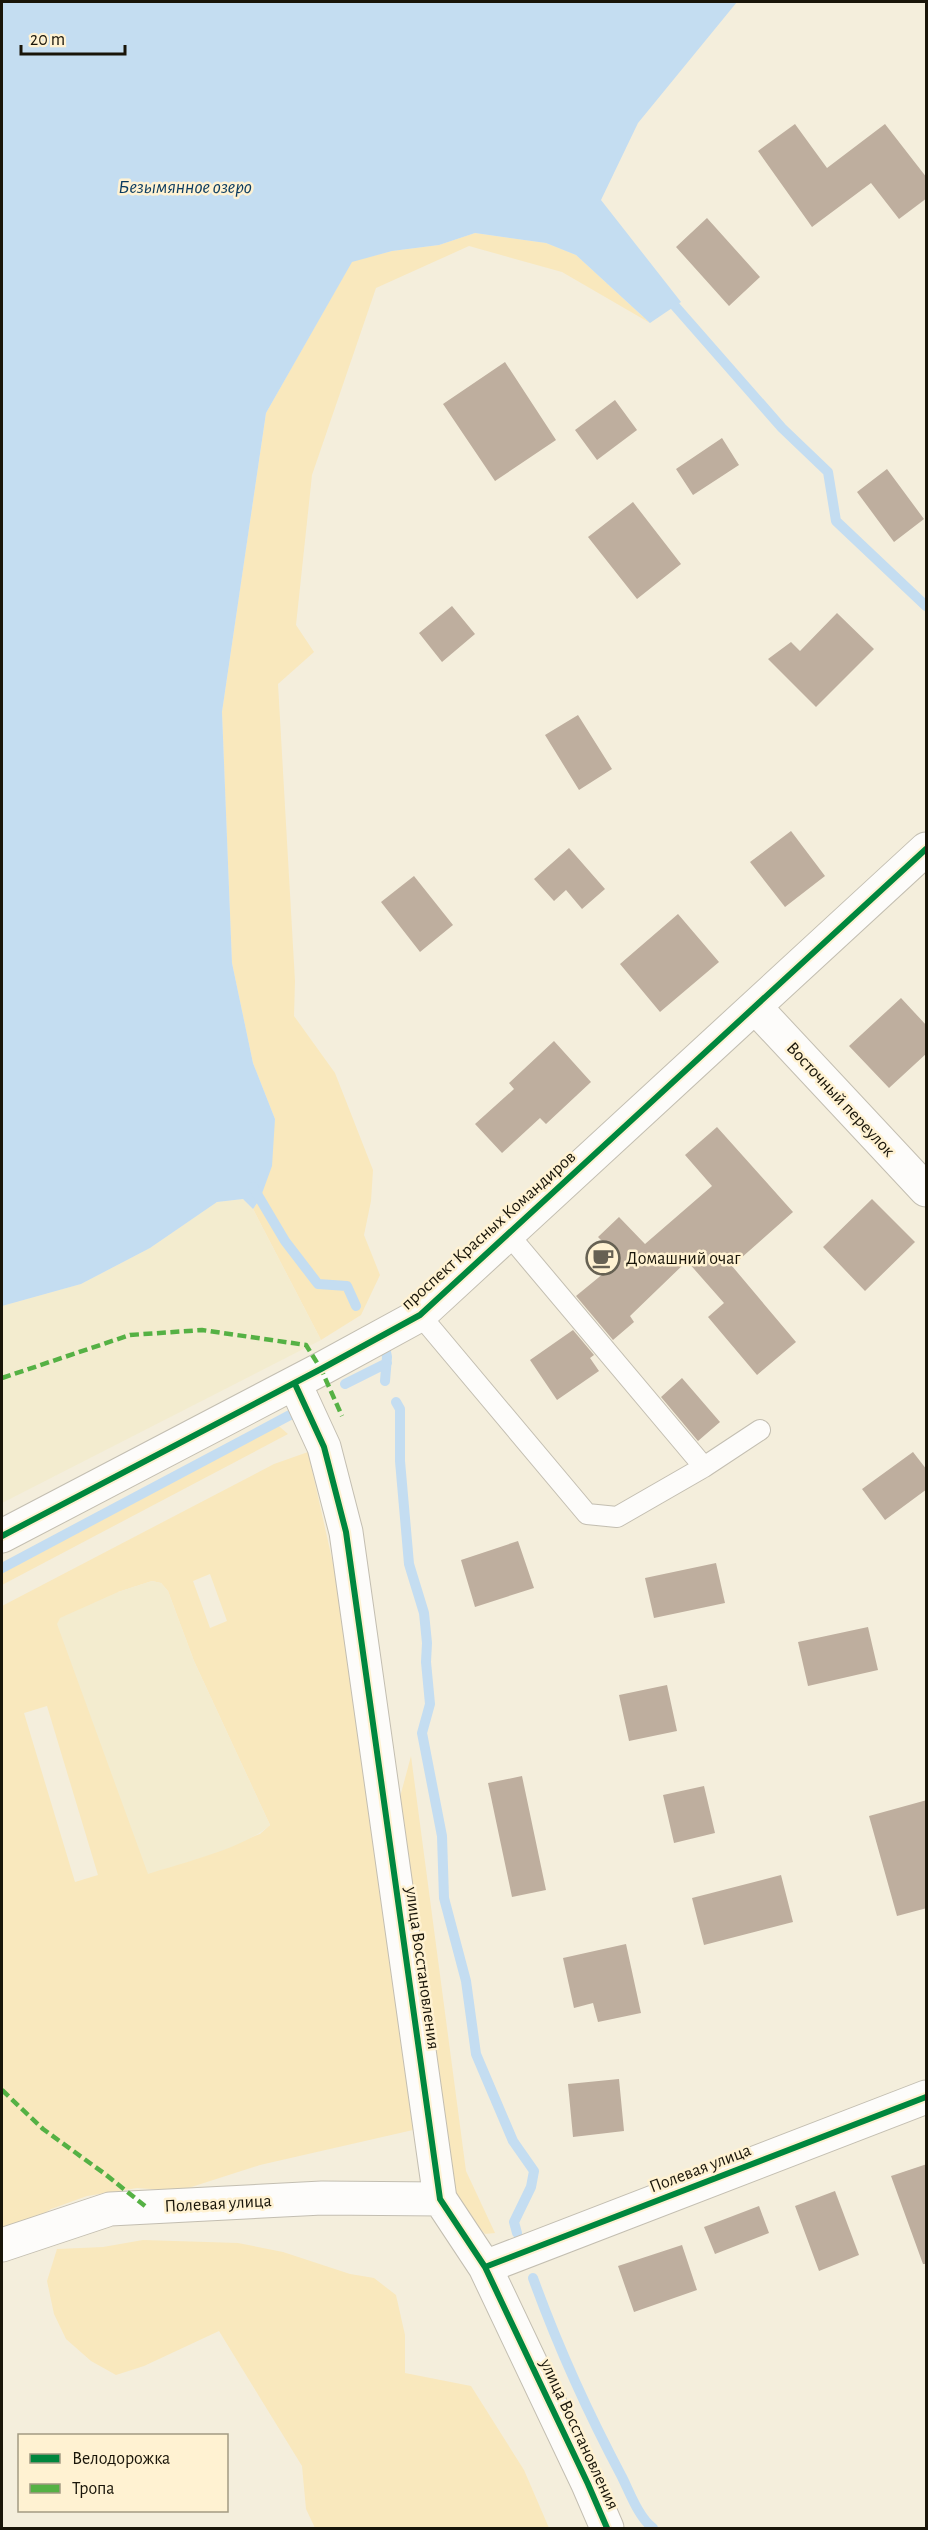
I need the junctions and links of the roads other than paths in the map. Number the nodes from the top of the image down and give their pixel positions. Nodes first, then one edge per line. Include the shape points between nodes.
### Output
1 (927, 849) edge
2 (756, 1008) junction
3 (927, 1190) edge
4 (508, 1234) junction
5 (420, 1315) junction
6 (295, 1384) junction
7 (760, 1430) dead end
8 (704, 1467) junction
9 (2, 1536) edge
10 (927, 2097) edge
11 (440, 2199) junction
12 (2, 2246) edge
13 (485, 2267) junction
14 (607, 2529) edge

1 - 2 street, проспект Красных Командиров
2 - 3 street, Восточный переулок
2 - 4 street, проспект Красных Командиров
4 - 5 street, проспект Красных Командиров
4 - 8 lane
5 - 6 street, проспект Красных Командиров
5 - 8 lane via 587,1514 616,1517
6 - 9 street, проспект Красных Командиров
6 - 11 street, улица Восстановления via 324,1447 346,1532
7 - 8 lane
10 - 13 street, Полевая улица
11 - 12 street, Полевая улица via 322,2198 110,2209
11 - 13 street, улица Восстановления
13 - 14 street, улица Восстановления

